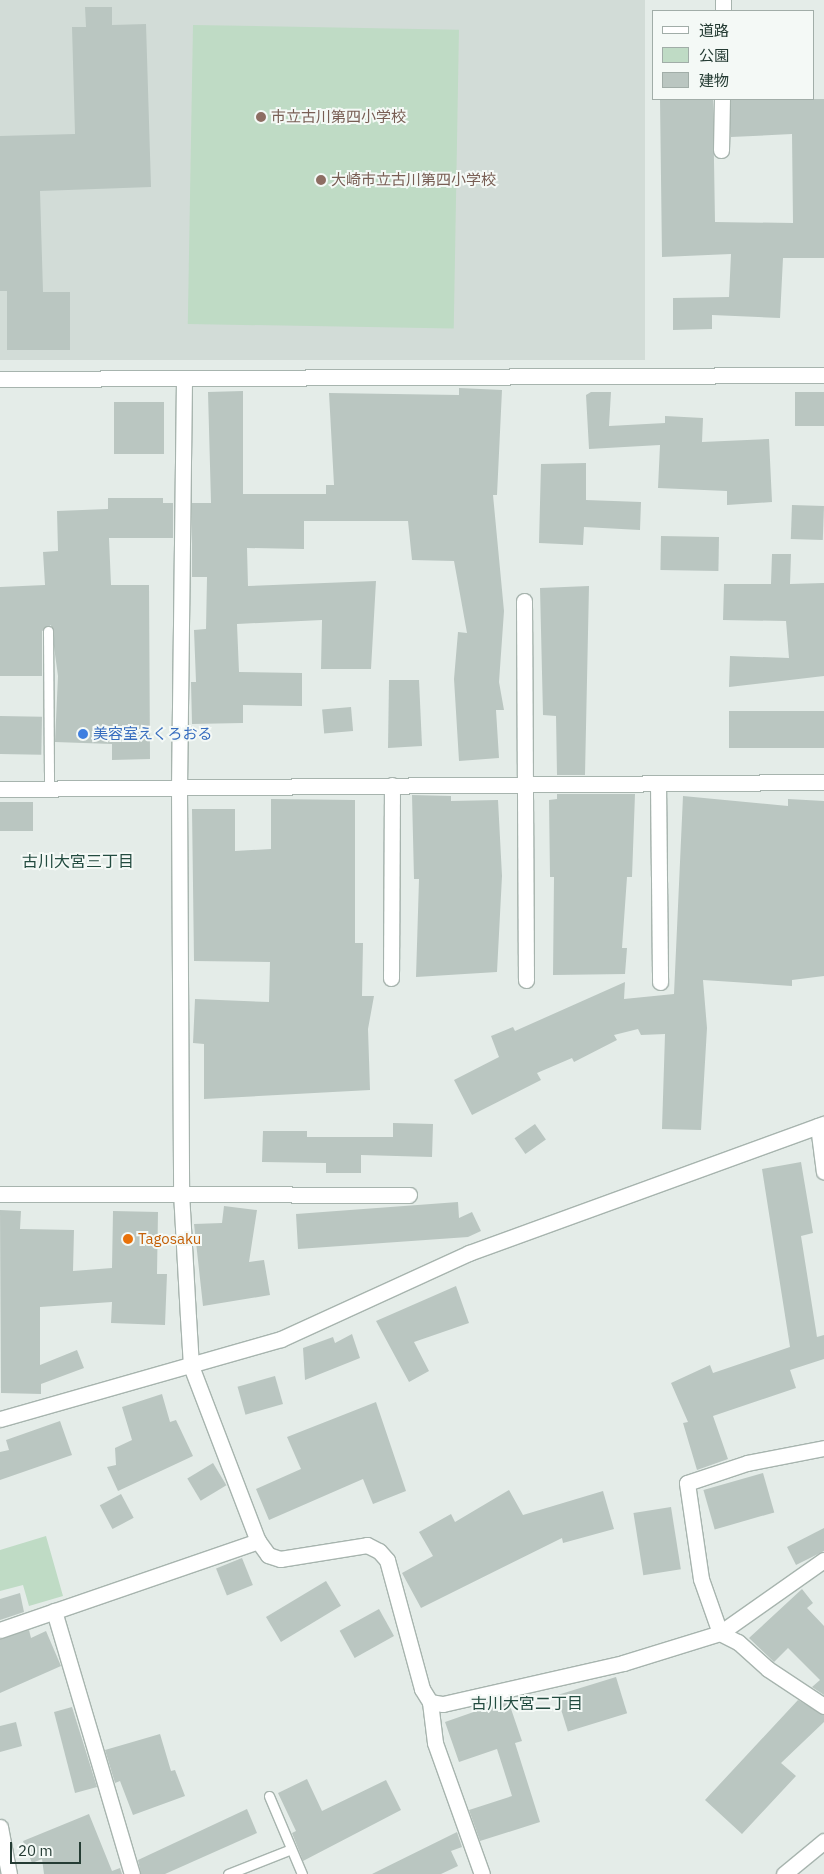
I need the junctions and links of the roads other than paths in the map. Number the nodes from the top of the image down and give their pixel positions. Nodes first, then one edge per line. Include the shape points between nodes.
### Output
1 (722, 100) edge
2 (721, 150) dead end
3 (824, 375) edge
4 (0, 378) edge
5 (184, 380) junction
6 (524, 601) dead end
7 (48, 631) dead end
8 (824, 782) edge
9 (658, 783) junction
10 (525, 784) junction
11 (392, 785) junction
12 (179, 787) junction
13 (0, 789) edge
14 (49, 789) junction
15 (391, 978) dead end
16 (526, 980) dead end
17 (660, 982) dead end
18 (821, 1125) edge
19 (824, 1172) edge
20 (181, 1192) junction
21 (0, 1194) edge
22 (409, 1195) dead end
23 (192, 1366) junction
24 (0, 1419) edge
25 (824, 1448) edge
26 (258, 1541) junction
27 (824, 1560) edge
28 (54, 1611) junction
29 (0, 1630) edge
30 (720, 1633) junction
31 (430, 1702) junction
32 (824, 1706) edge
33 (269, 1796) dead end
34 (0, 1827) edge
35 (824, 1841) edge
36 (289, 1850) junction
37 (9, 1874) edge
38 (132, 1874) edge
39 (228, 1874) edge
40 (302, 1874) edge
41 (482, 1874) edge
42 (784, 1874) edge

1 - 2 street
3 - 5 street
4 - 5 street
5 - 12 street
6 - 10 street
7 - 14 lane
8 - 9 street
9 - 10 street
9 - 17 street
10 - 11 street
10 - 16 street
11 - 12 street
11 - 15 street
12 - 14 street
12 - 20 street
13 - 14 street
18 - 19 street
18 - 23 street via 469,1253 281,1339
20 - 21 street
20 - 22 street
20 - 23 street
23 - 24 street
23 - 26 street
25 - 30 street via 747,1463 687,1483 700,1579
26 - 28 street
26 - 31 street via 268,1555 280,1559 367,1545 379,1551 386,1560 422,1689
27 - 30 street
28 - 29 street
28 - 38 street
30 - 31 street via 623,1663 444,1704
30 - 32 street via 738,1642 768,1668
31 - 41 street via 435,1743
33 - 36 lane
34 - 37 street
35 - 42 street
36 - 39 lane
36 - 40 lane

